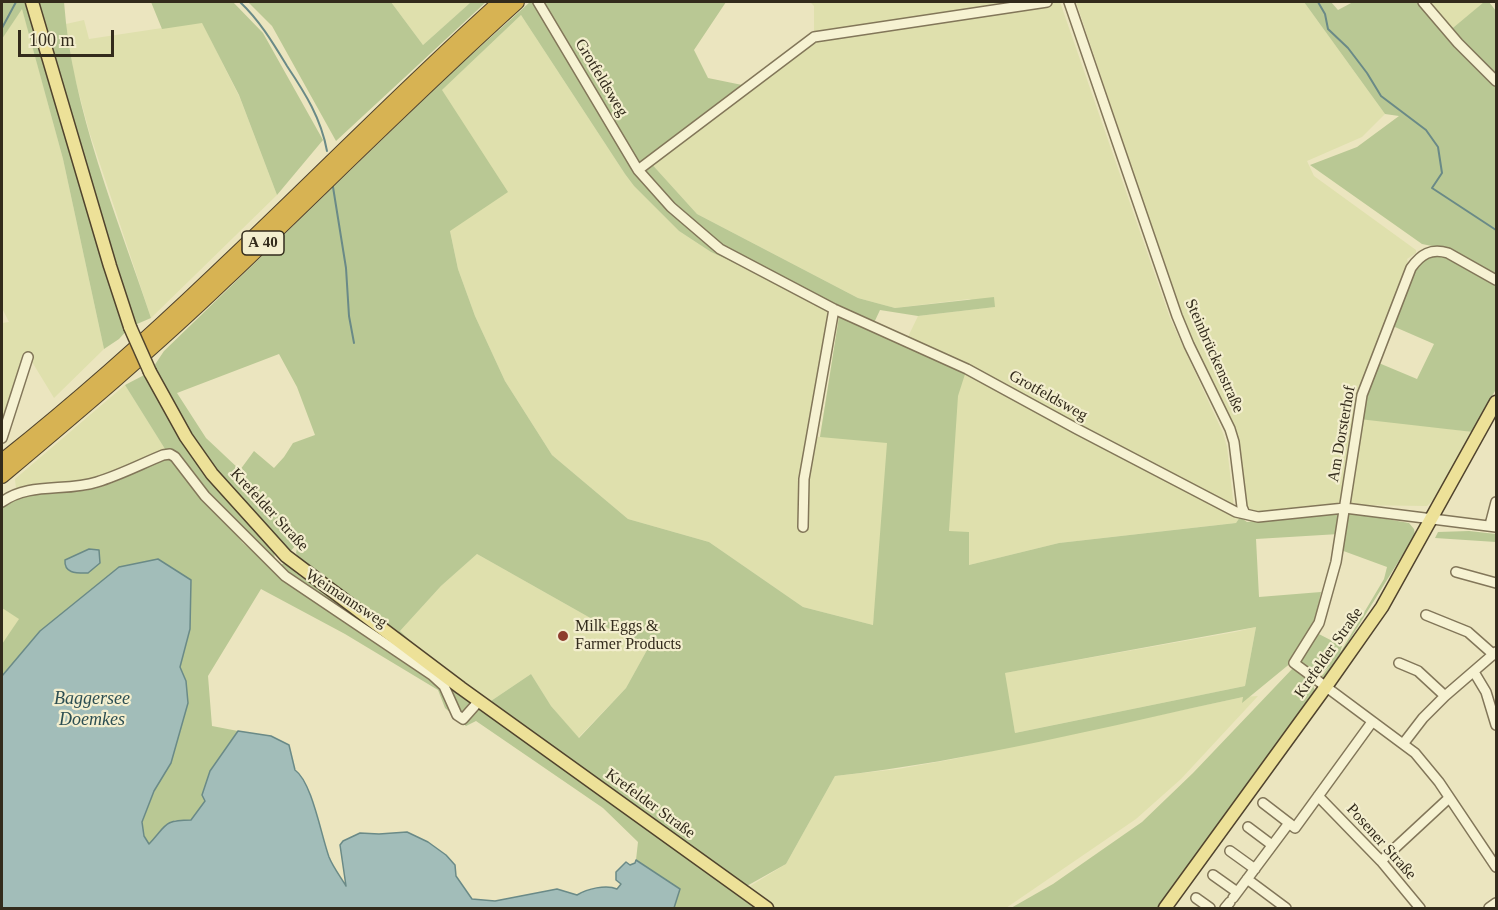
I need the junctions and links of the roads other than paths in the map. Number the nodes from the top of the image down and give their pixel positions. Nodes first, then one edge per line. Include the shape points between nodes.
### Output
1 (32, 2) edge
2 (500, 2) edge
3 (517, 2) edge
4 (1047, 2) edge
5 (1069, 2) edge
6 (1423, 2) edge
7 (540, 3) edge
8 (1497, 81) edge
9 (638, 170) junction
10 (1497, 280) edge
11 (834, 309) junction
12 (28, 357) dead end
13 (1497, 402) edge
14 (2, 438) edge
15 (2, 461) edge
16 (2, 476) edge
17 (2, 502) edge
18 (1497, 502) edge
19 (1345, 508) junction
20 (1245, 514) junction
21 (1432, 519) junction
22 (1493, 526) edge
23 (803, 527) dead end
24 (1456, 572) dead end
25 (1497, 583) edge
26 (1426, 615) dead end
27 (1495, 654) edge
28 (1399, 663) dead end
29 (1474, 672) junction
30 (1325, 688) junction
31 (1445, 696) junction
32 (479, 701) junction
33 (1372, 722) junction
34 (1497, 725) edge
35 (1403, 744) junction
36 (1318, 796) junction
37 (1449, 798) junction
38 (1263, 803) dead end
39 (1289, 822) junction
40 (1248, 827) dead end
41 (1272, 845) junction
42 (1230, 851) dead end
43 (1381, 861) junction
44 (1497, 867) edge
45 (1255, 868) junction
46 (1213, 874) dead end
47 (1247, 879) junction
48 (1196, 898) dead end
49 (1231, 900) edge
50 (1497, 903) edge
51 (768, 909) edge
52 (1165, 909) edge
53 (1210, 909) edge
54 (1286, 909) edge
55 (1420, 909) edge
56 (1489, 909) edge

1 - 32 main road, Krefelder Straße, bridge via 130,327 186,437 212,474 286,556
2 - 15 highway, A 40 via 206,283
3 - 16 highway, A 40 via 151,349
4 - 9 street via 814,37
5 - 20 street, Steinbrückenstraße via 1177,316 1230,429
6 - 8 street
7 - 9 street, Grotfeldsweg
9 - 11 street, Grotfeldsweg via 671,207 720,249
10 - 19 street, Am Dorsterhof via 1442,251 1423,254 1411,268 1362,395
11 - 20 street, Grotfeldsweg via 967,369
11 - 23 street via 804,479
12 - 14 street
13 - 21 main road, Krefelder Straße
17 - 32 street, Weimannsweg via 28,490 98,482 170,454 205,496 280,572 432,675 444,686 457,715 463,719
18 - 22 street
19 - 20 street via 1258,517
19 - 21 street
19 - 30 street, Am Dorsterhof via 1336,562 1319,623 1294,663
21 - 22 street
21 - 30 main road, Krefelder Straße via 1382,607
24 - 25 street
26 - 27 street via 1468,632
27 - 29 street
28 - 31 street via 1418,671
29 - 31 street
29 - 34 street via 1486,692
30 - 33 street
30 - 52 main road, Krefelder Straße
31 - 35 street
32 - 51 main road, Krefelder Straße
33 - 35 street
33 - 36 street
35 - 37 street via 1428,768
36 - 39 street via 1295,828
36 - 43 street, Posener Straße
37 - 43 street
37 - 44 street
38 - 39 street
39 - 41 street
40 - 41 street
41 - 45 street
42 - 45 street
43 - 55 street, Posener Straße
45 - 47 street
46 - 49 street
47 - 49 street
47 - 54 street
48 - 53 street
50 - 56 street

